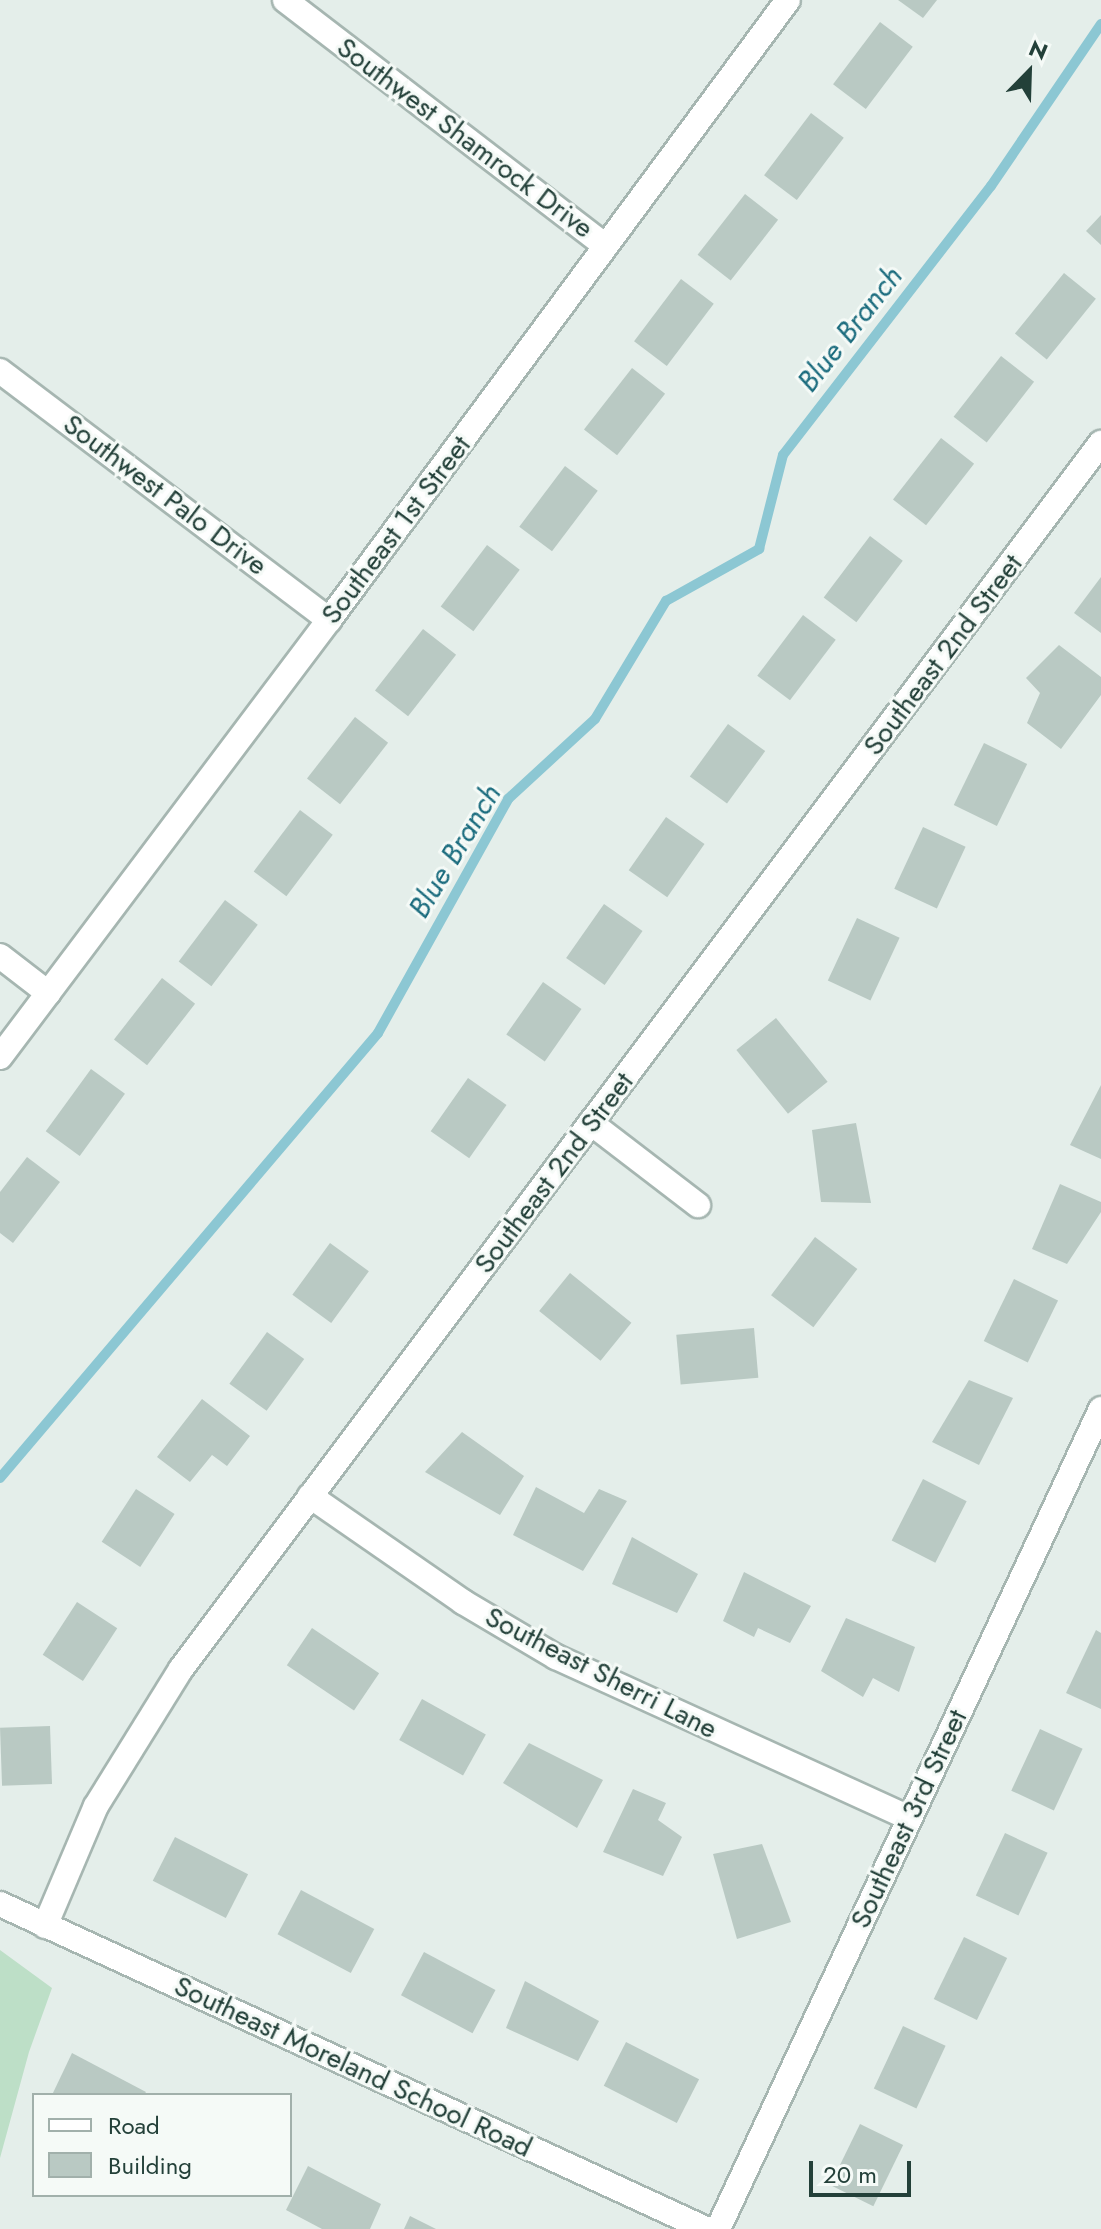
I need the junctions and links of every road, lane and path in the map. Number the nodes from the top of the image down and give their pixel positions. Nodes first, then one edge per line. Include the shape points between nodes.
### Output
1 (285, 0) edge
2 (788, 0) edge
3 (606, 246) junction
4 (0, 371) edge
5 (1101, 443) edge
6 (329, 620) junction
7 (0, 956) edge
8 (48, 993) junction
9 (0, 1057) edge
10 (591, 1123) junction
11 (698, 1205) dead end
12 (1101, 1409) edge
13 (310, 1496) junction
14 (909, 1818) junction
15 (0, 1904) edge
16 (45, 1926) junction
17 (706, 2229) edge
18 (718, 2229) edge

1 - 3 street, Southwest Shamrock Drive
2 - 3 street, Southeast 1st Street
3 - 6 street, Southeast 1st Street
4 - 6 street, Southwest Palo Drive
5 - 10 street, Southeast 2nd Street
6 - 8 street, Southeast 1st Street
7 - 8 street
8 - 9 street, Southeast 1st Street
10 - 11 street
10 - 13 street, Southeast 2nd Street
12 - 14 street, Southeast 3rd Street
13 - 14 street, Southeast Sherri Lane via 463,1602 556,1657
13 - 16 street, Southeast 2nd Street via 181,1669 96,1806
14 - 18 street, Southeast 3rd Street
15 - 16 street, Southeast Moreland School Road
16 - 17 street, Southeast Moreland School Road

